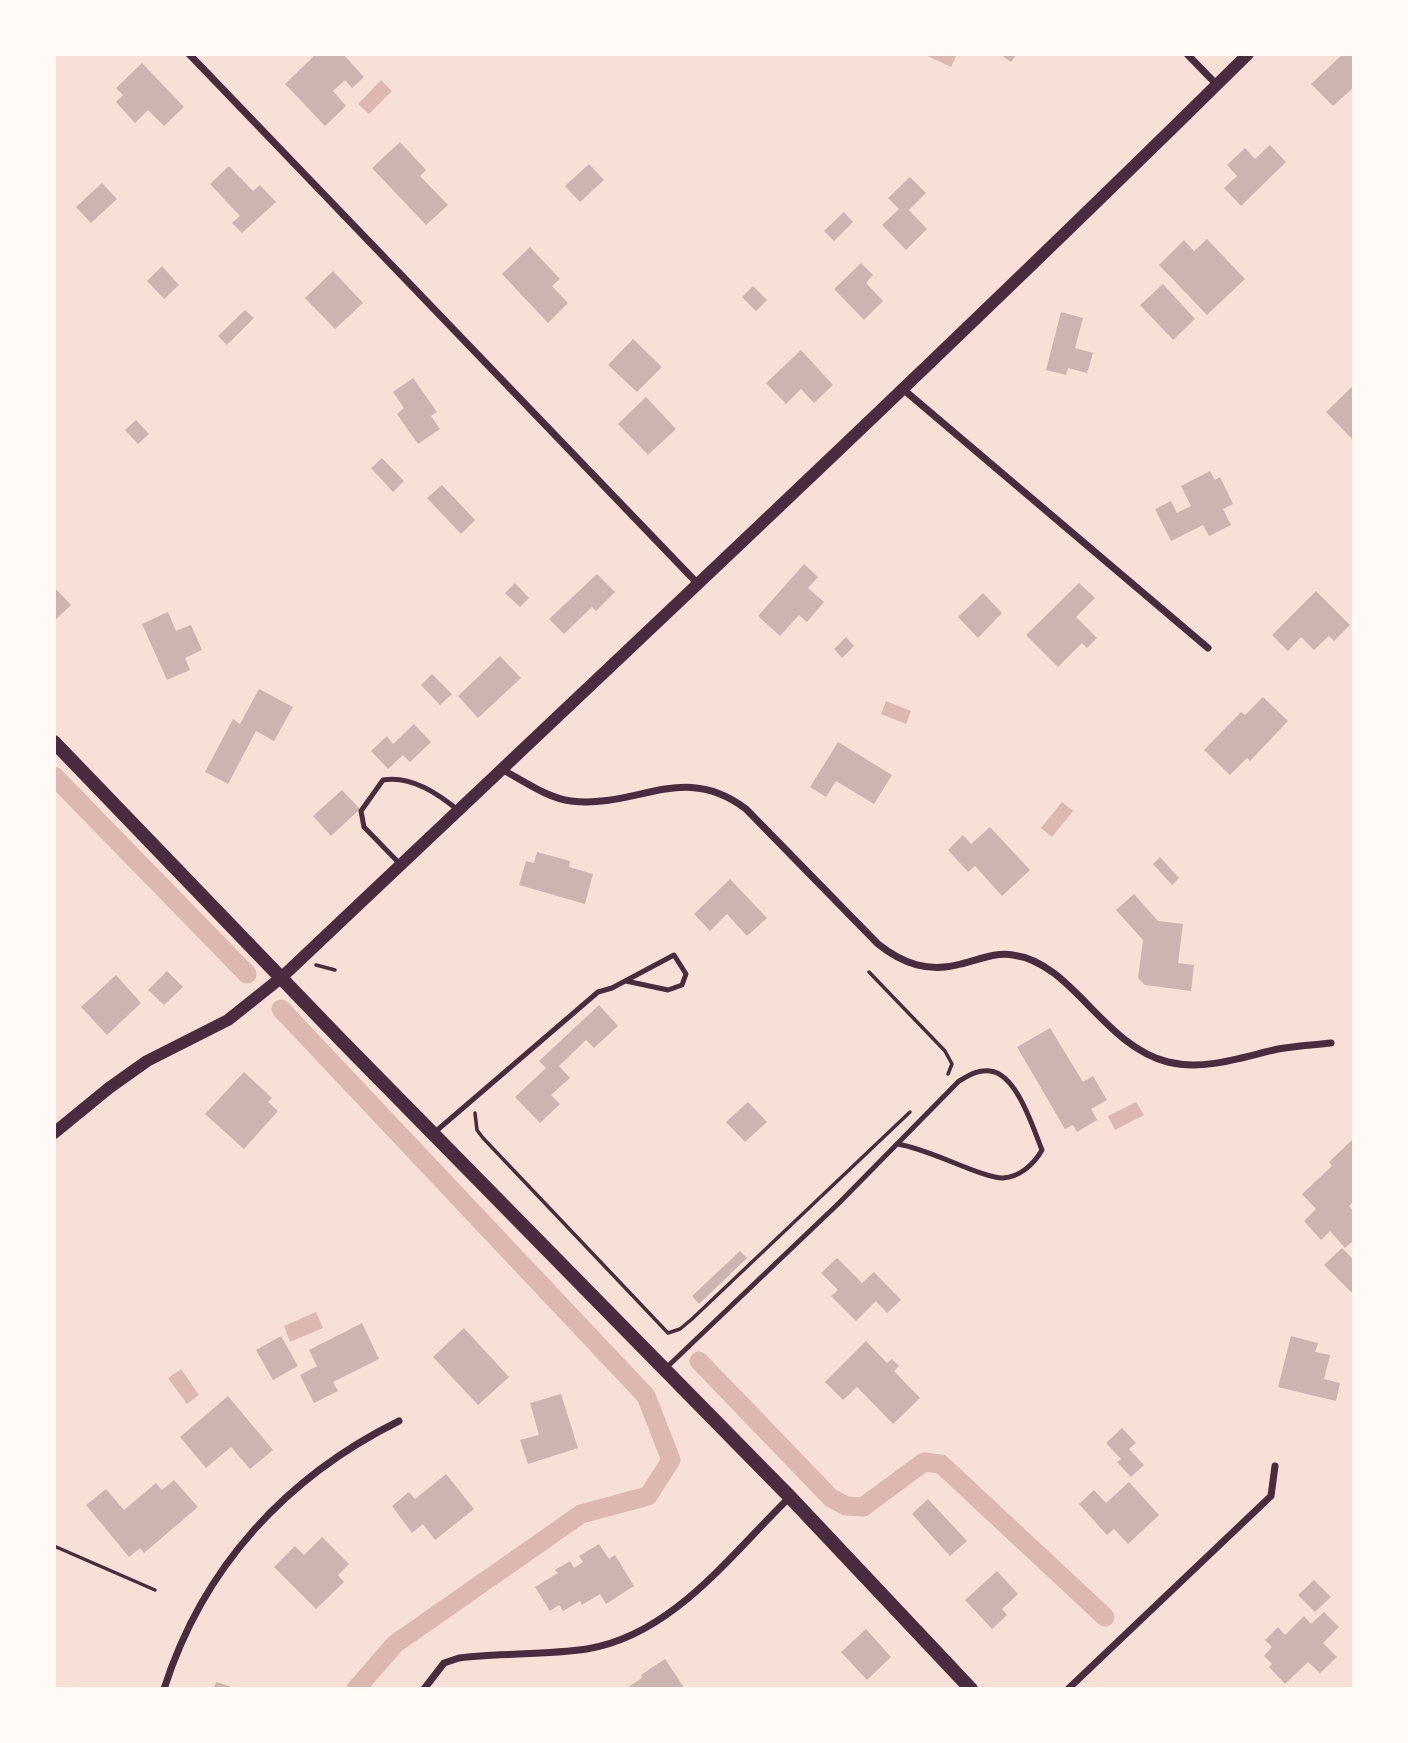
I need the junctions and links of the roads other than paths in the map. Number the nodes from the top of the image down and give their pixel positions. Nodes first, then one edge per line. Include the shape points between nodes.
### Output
1 (189, 54) edge
2 (1187, 54) edge
3 (1248, 54) edge
4 (1217, 85) junction
5 (904, 390) junction
6 (699, 586) junction
7 (1208, 648) dead end
8 (54, 742) edge
9 (503, 770) junction
10 (459, 811) junction
11 (401, 865) junction
12 (282, 976) junction
13 (626, 981) junction
14 (1331, 1043) dead end
15 (54, 1133) edge
16 (433, 1134) junction
17 (897, 1144) junction
18 (664, 1370) junction
19 (400, 1421) dead end
20 (1275, 1466) dead end
21 (790, 1497) junction
22 (164, 1689) edge
23 (424, 1689) edge
24 (971, 1689) edge
25 (1068, 1689) edge

1 - 6 street
2 - 4 street
3 - 4 street
4 - 5 street
5 - 6 street
5 - 7 street
6 - 9 street
8 - 12 main road
9 - 10 street
9 - 14 street via 569,801 676,787 704,787 729,796 894,957 939,968 987,956 1013,955 1037,962 1110,1029 1148,1055 1192,1065
10 - 11 street
10 - 11 lane via 442,796 413,784 383,780 361,811 364,827
11 - 12 street
12 - 15 street via 228,1020 147,1061
12 - 16 main road
13 - 13 lane via 674,955 686,974 682,985 668,990
13 - 16 lane via 598,992
16 - 18 main road
17 - 17 lane via 959,1081 992,1070 1017,1092 1042,1150 1017,1175 1001,1178 918,1147
17 - 18 lane
18 - 21 main road
19 - 22 street via 316,1470 246,1536 195,1612
20 - 25 street via 1271,1496
21 - 23 street via 690,1596 641,1631 588,1648 459,1658 444,1663
21 - 24 main road

